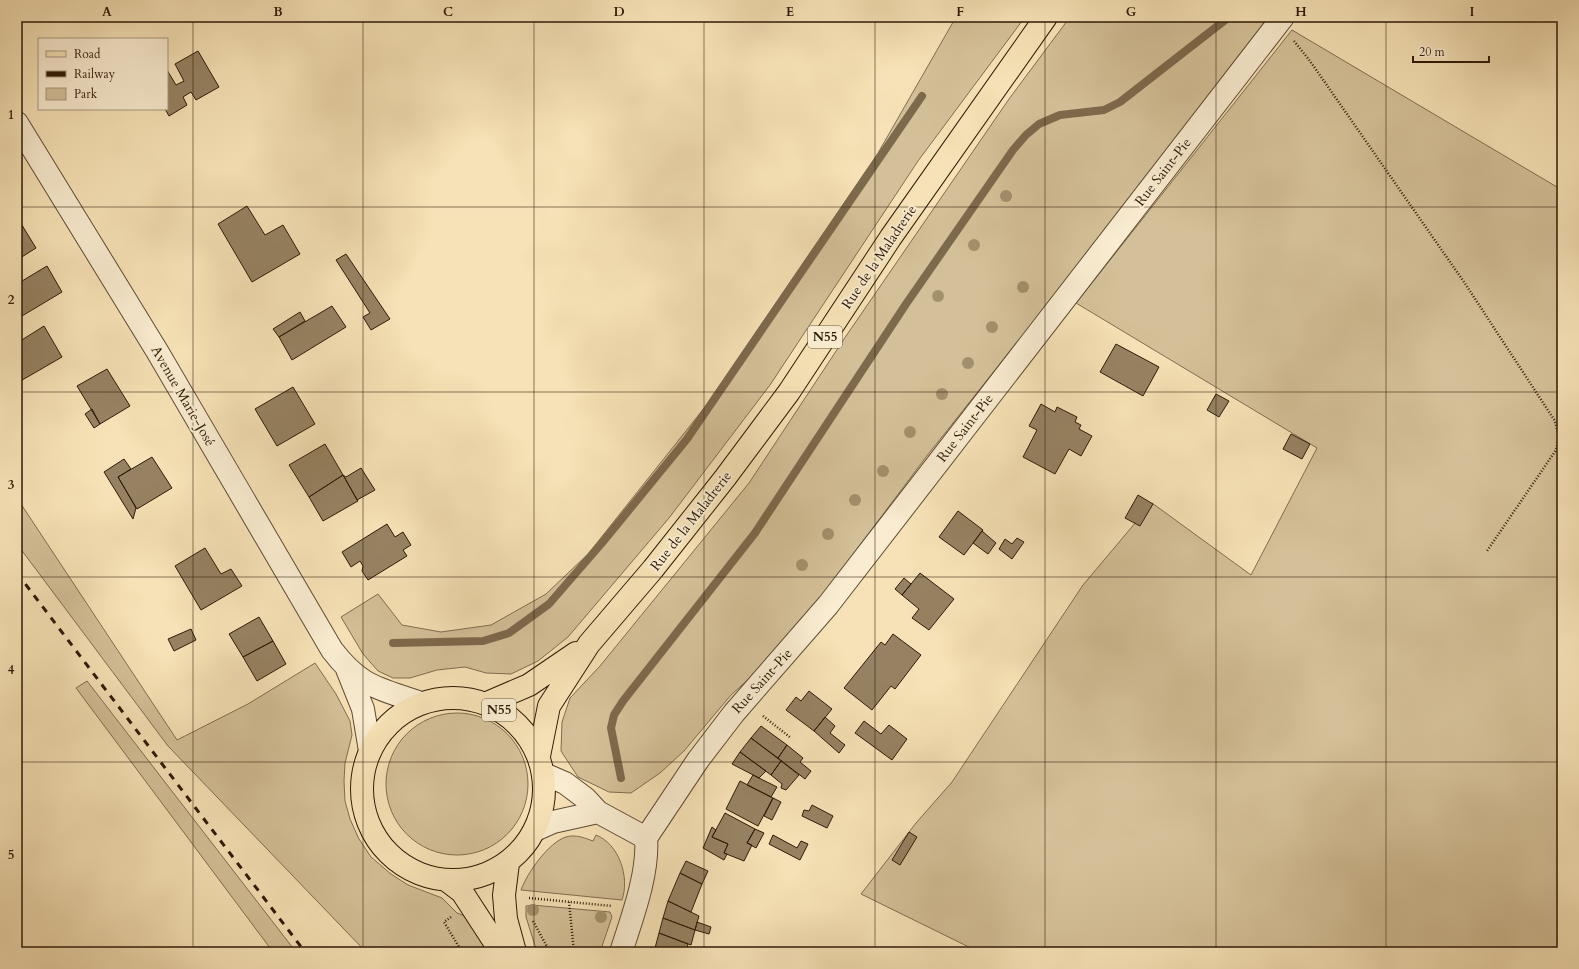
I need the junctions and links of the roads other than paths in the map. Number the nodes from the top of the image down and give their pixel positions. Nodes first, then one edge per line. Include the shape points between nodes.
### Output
1 (1046, 17) edge
2 (1280, 20) edge
3 (17, 123) edge
4 (589, 644) junction
5 (347, 669) junction
6 (421, 703) junction
7 (487, 703) junction
8 (370, 751) junction
9 (541, 765) junction
10 (598, 812) junction
11 (535, 830) junction
12 (646, 838) junction
13 (508, 863) junction
14 (446, 880) junction
15 (501, 952) edge
16 (515, 952) edge
17 (621, 952) edge

1 - 4 main road, Rue de la Maladrerie / N55 via 891,237 789,392 658,563
2 - 12 street, Rue Saint-Pie via 828,605 743,701 698,760
3 - 5 street, Avenue Marie-José via 157,351 332,650
4 - 7 main road, Rue de la Maladrerie / N55 via 529,685
4 - 9 main road, Rue de la Maladrerie / N55 via 549,706
5 - 6 street, Avenue Marie-José via 365,683
5 - 8 street, Avenue Marie-José via 363,709
6 - 7 main road, N55 via 443,698 465,698
6 - 8 main road, N55 via 400,714 382,731
7 - 9 main road, N55 via 509,716 527,734
8 - 14 main road, N55 via 363,775 363,800 372,830 382,846 400,863 422,875
9 - 10 street via 585,798
9 - 11 main road, N55 via 545,793 542,812
10 - 11 street via 553,822
10 - 12 street
11 - 13 main road, N55 via 523,848
12 - 17 street via 643,873
13 - 14 main road, N55 via 489,873 468,879
13 - 16 main road via 504,895 506,919
14 - 15 main road via 466,898

